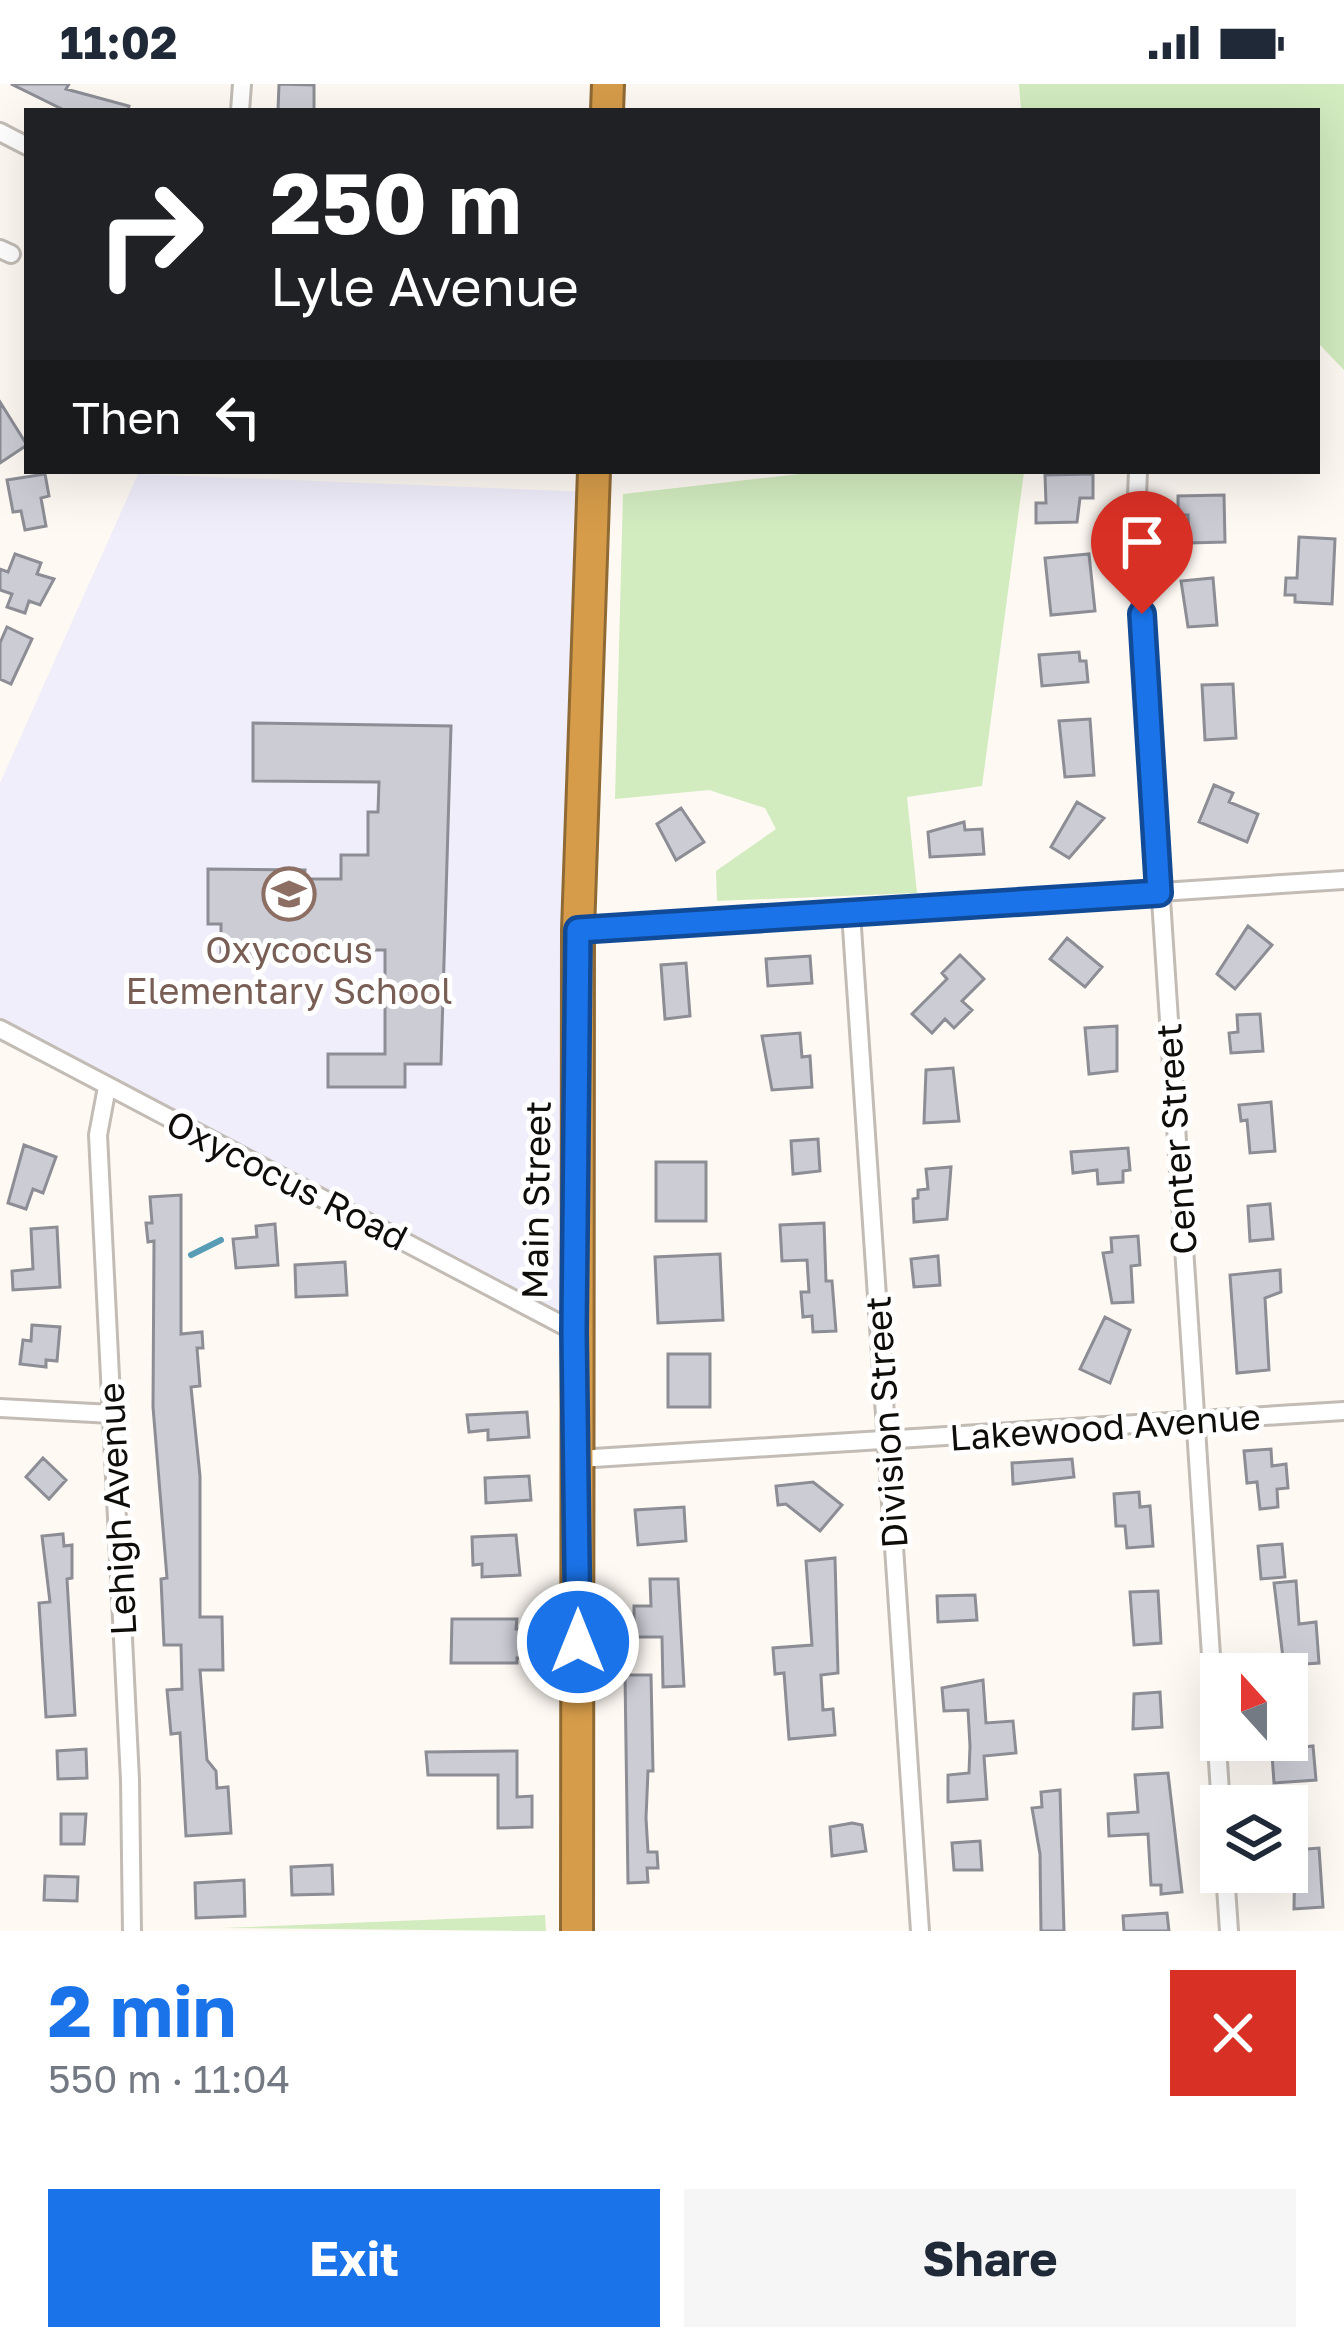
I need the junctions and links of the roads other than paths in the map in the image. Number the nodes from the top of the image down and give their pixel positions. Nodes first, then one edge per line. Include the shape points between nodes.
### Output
1 (594, 474) edge
2 (1138, 474) edge
3 (1344, 880) edge
4 (1159, 893) junction
5 (851, 913) junction
6 (578, 930) junction
7 (0, 1029) edge
8 (107, 1087) junction
9 (574, 1331) junction
10 (0, 1408) edge
11 (1344, 1412) edge
12 (112, 1414) junction
13 (1195, 1421) junction
14 (888, 1441) junction
15 (578, 1459) junction
16 (1219, 1785) edge
17 (1227, 1893) edge
18 (132, 1931) edge
19 (577, 1931) edge
20 (920, 1931) edge
21 (1229, 1931) edge

1 - 6 highway, Main Street
2 - 4 street, Center Street
3 - 4 street
4 - 5 street
4 - 13 street, Center Street
5 - 6 street
5 - 14 street, Division Street
6 - 9 highway, Main Street
7 - 8 street, Oxycocus Road
8 - 9 street, Oxycocus Road
8 - 12 street, Lehigh Avenue via 98,1135
9 - 15 highway, Main Street
10 - 12 street
11 - 13 street, Lakewood Avenue
12 - 18 street, Lehigh Avenue
13 - 14 street, Lakewood Avenue
13 - 16 street, Center Street
14 - 15 street, Lakewood Avenue
14 - 20 street, Division Street
15 - 19 highway, Main Street
17 - 21 street

